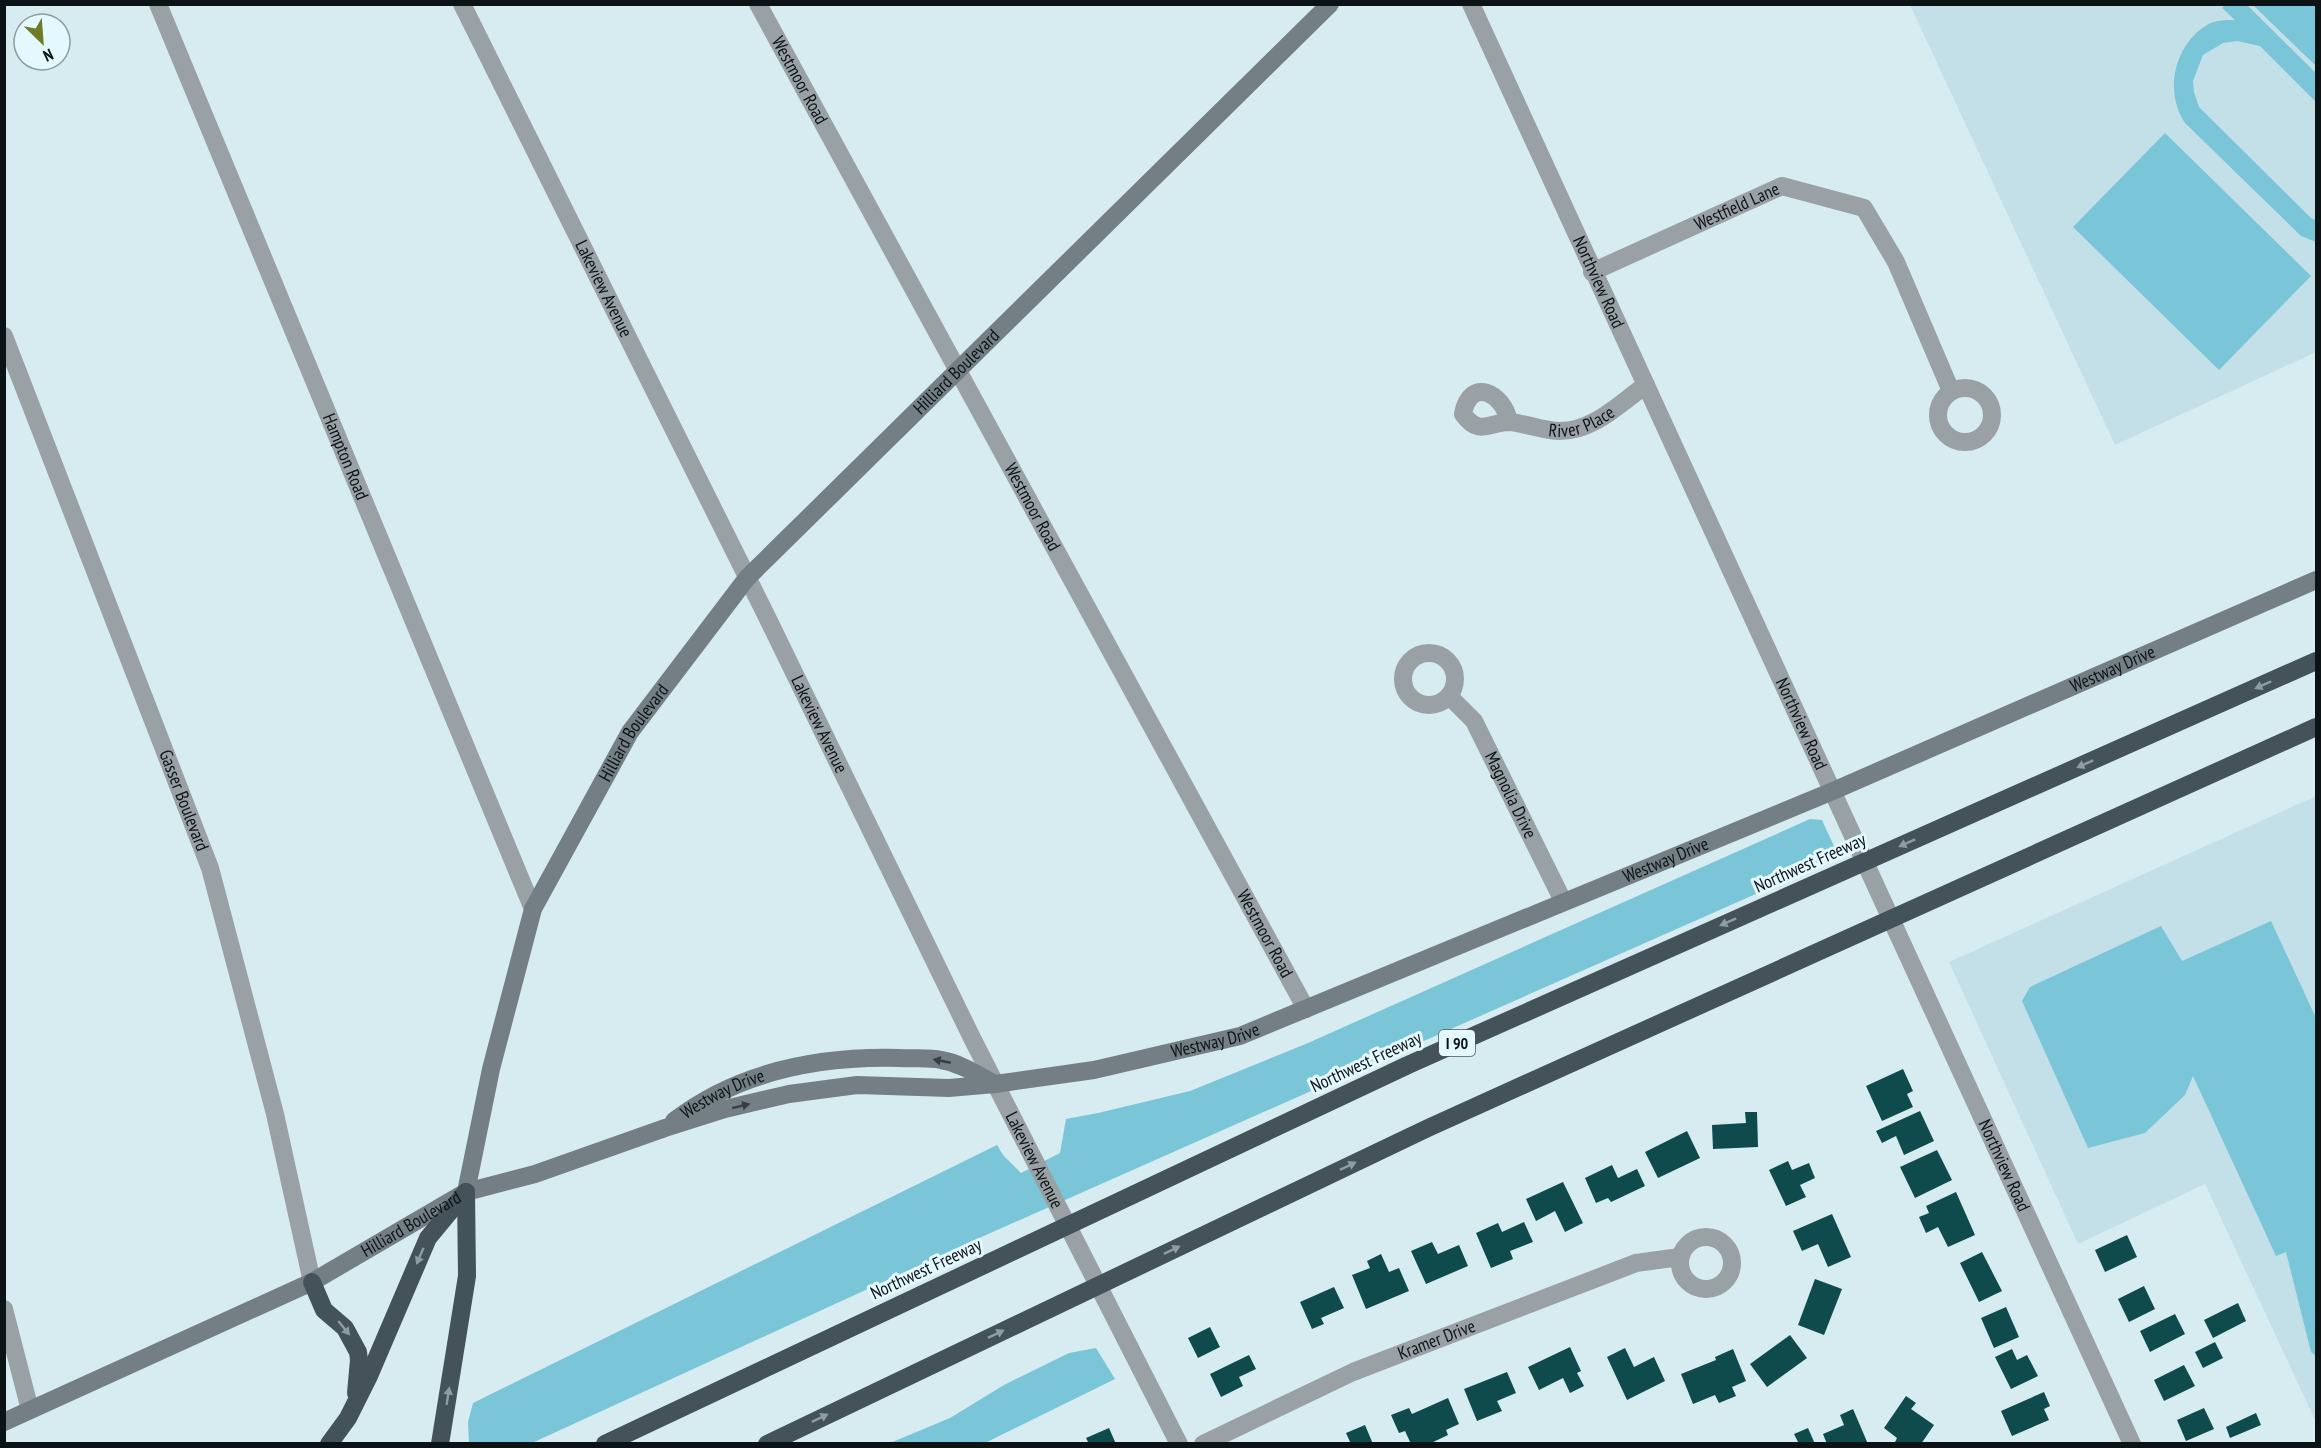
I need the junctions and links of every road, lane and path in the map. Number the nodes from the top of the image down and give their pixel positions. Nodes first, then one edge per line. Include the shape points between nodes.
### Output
1 (158, 4) edge
2 (462, 4) edge
3 (758, 4) edge
4 (1330, 4) edge
5 (1471, 4) edge
6 (1592, 272) junction
7 (4, 336) edge
8 (957, 370) junction
9 (1646, 385) junction
10 (1951, 391) dead end
11 (1509, 422) dead end
12 (747, 578) junction
13 (2316, 579) edge
14 (2316, 661) edge
15 (1449, 696) dead end
16 (2316, 727) edge
17 (1833, 791) junction
18 (1563, 901) junction
19 (533, 909) junction
20 (1306, 1009) junction
21 (995, 1084) junction
22 (665, 1128) junction
23 (466, 1192) junction
24 (1680, 1257) dead end
25 (312, 1282) junction
26 (4, 1309) edge
27 (30, 1410) junction
28 (351, 1413) junction
29 (4, 1422) edge
30 (441, 1439) edge
31 (329, 1443) edge
32 (606, 1443) edge
33 (767, 1443) edge
34 (1179, 1443) edge
35 (1203, 1443) edge
36 (2132, 1443) edge

1 - 19 street, Hampton Road
2 - 12 street, Lakeview Avenue
3 - 8 street, Westmoor Road
4 - 8 main road, Hilliard Boulevard
5 - 6 street, Northview Road
6 - 9 street, Northview Road
6 - 10 street, Westfield Lane via 1782,186 1864,208 1896,262
7 - 25 street, Gasser Boulevard via 210,868 275,1114
8 - 12 main road, Hilliard Boulevard
8 - 20 street, Westmoor Road
9 - 11 street, River Place via 1603,418 1562,431
9 - 17 street, Northview Road
12 - 19 main road, Hilliard Boulevard via 630,732
12 - 21 street, Lakeview Avenue
13 - 17 main road, Westway Drive
14 -> 32 highway, Northwest Freeway / I 90 via 1408,1065
15 - 18 street, Magnolia Drive via 1474,721
33 -> 16 highway via 1428,1128
17 - 18 main road, Westway Drive
17 - 36 street, Northview Road
18 - 20 main road, Westway Drive
19 - 23 main road, Hilliard Boulevard via 491,1069
20 - 21 main road, Westway Drive via 1240,1036 1162,1056
22 -> 21 main road, Westway Drive via 789,1094 857,1085 949,1088
21 -> 22 main road, Westway Drive via 940,1060 842,1058 770,1072 697,1103
21 - 34 street, Lakeview Avenue
22 - 23 main road, Westway Drive via 535,1174
23 - 25 main road, Hilliard Boulevard
23 -> 28 highway via 428,1238
30 -> 23 highway via 467,1276
24 - 35 street, Kramer Drive via 1636,1263 1364,1368
25 - 27 main road, Hilliard Boulevard
25 -> 28 highway via 324,1310 345,1328 358,1352 357,1389
26 - 27 street
27 - 29 main road, Hilliard Boulevard
28 - 31 highway

